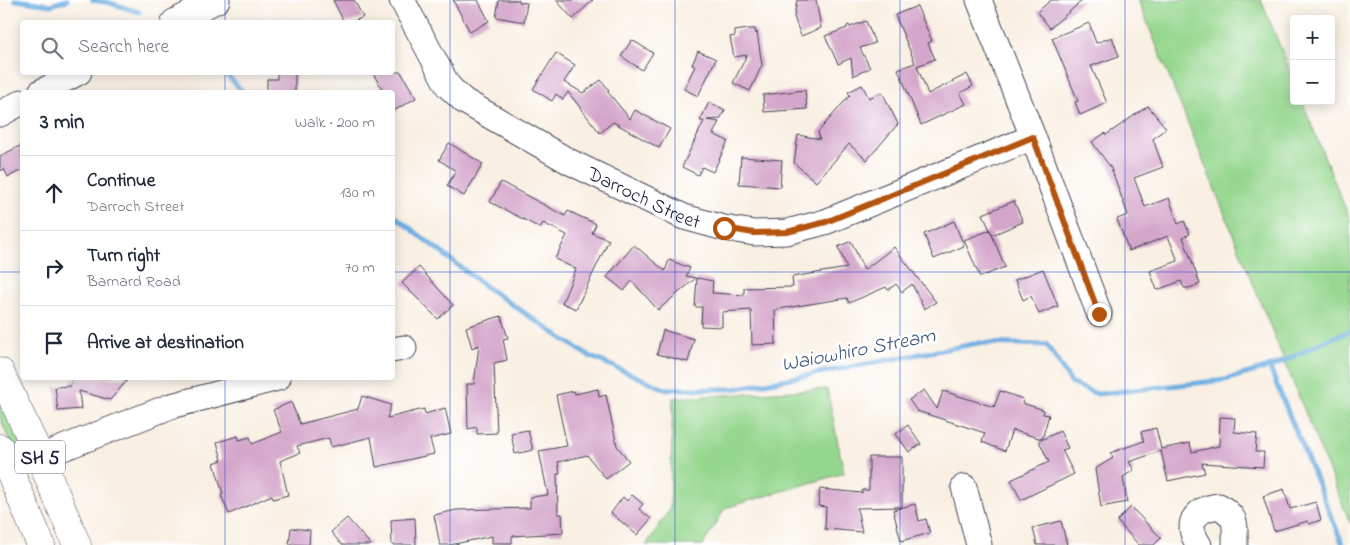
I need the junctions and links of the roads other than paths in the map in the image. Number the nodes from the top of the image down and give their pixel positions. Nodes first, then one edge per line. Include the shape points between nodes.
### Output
1 (217, 0) edge
2 (402, 0) edge
3 (980, 0) edge
4 (178, 20) edge
5 (73, 75) edge
6 (45, 90) edge
7 (20, 103) edge
8 (0, 114) edge
9 (1033, 137) junction
10 (1099, 314) dead end
11 (0, 372) edge
12 (270, 380) edge
13 (0, 448) edge
14 (40, 457) junction
15 (964, 487) dead end
16 (41, 545) edge
17 (56, 545) edge
18 (76, 545) edge
19 (980, 545) edge
20 (1198, 545) edge
21 (1234, 545) edge

1 - 4 street
2 - 9 street, Darroch Street via 448,86 464,101 570,162 684,216 724,228 754,233 787,232 826,222
3 - 9 street
5 - 6 street
7 - 8 street
9 - 10 street
11 - 14 highway, SH 5
12 - 14 street via 171,406
13 - 16 highway, SH 5
14 - 17 highway via 28,464 26,474
14 - 18 highway, SH 5
15 - 19 street
20 - 21 street via 1191,524 1194,518 1203,510 1219,506 1235,521

